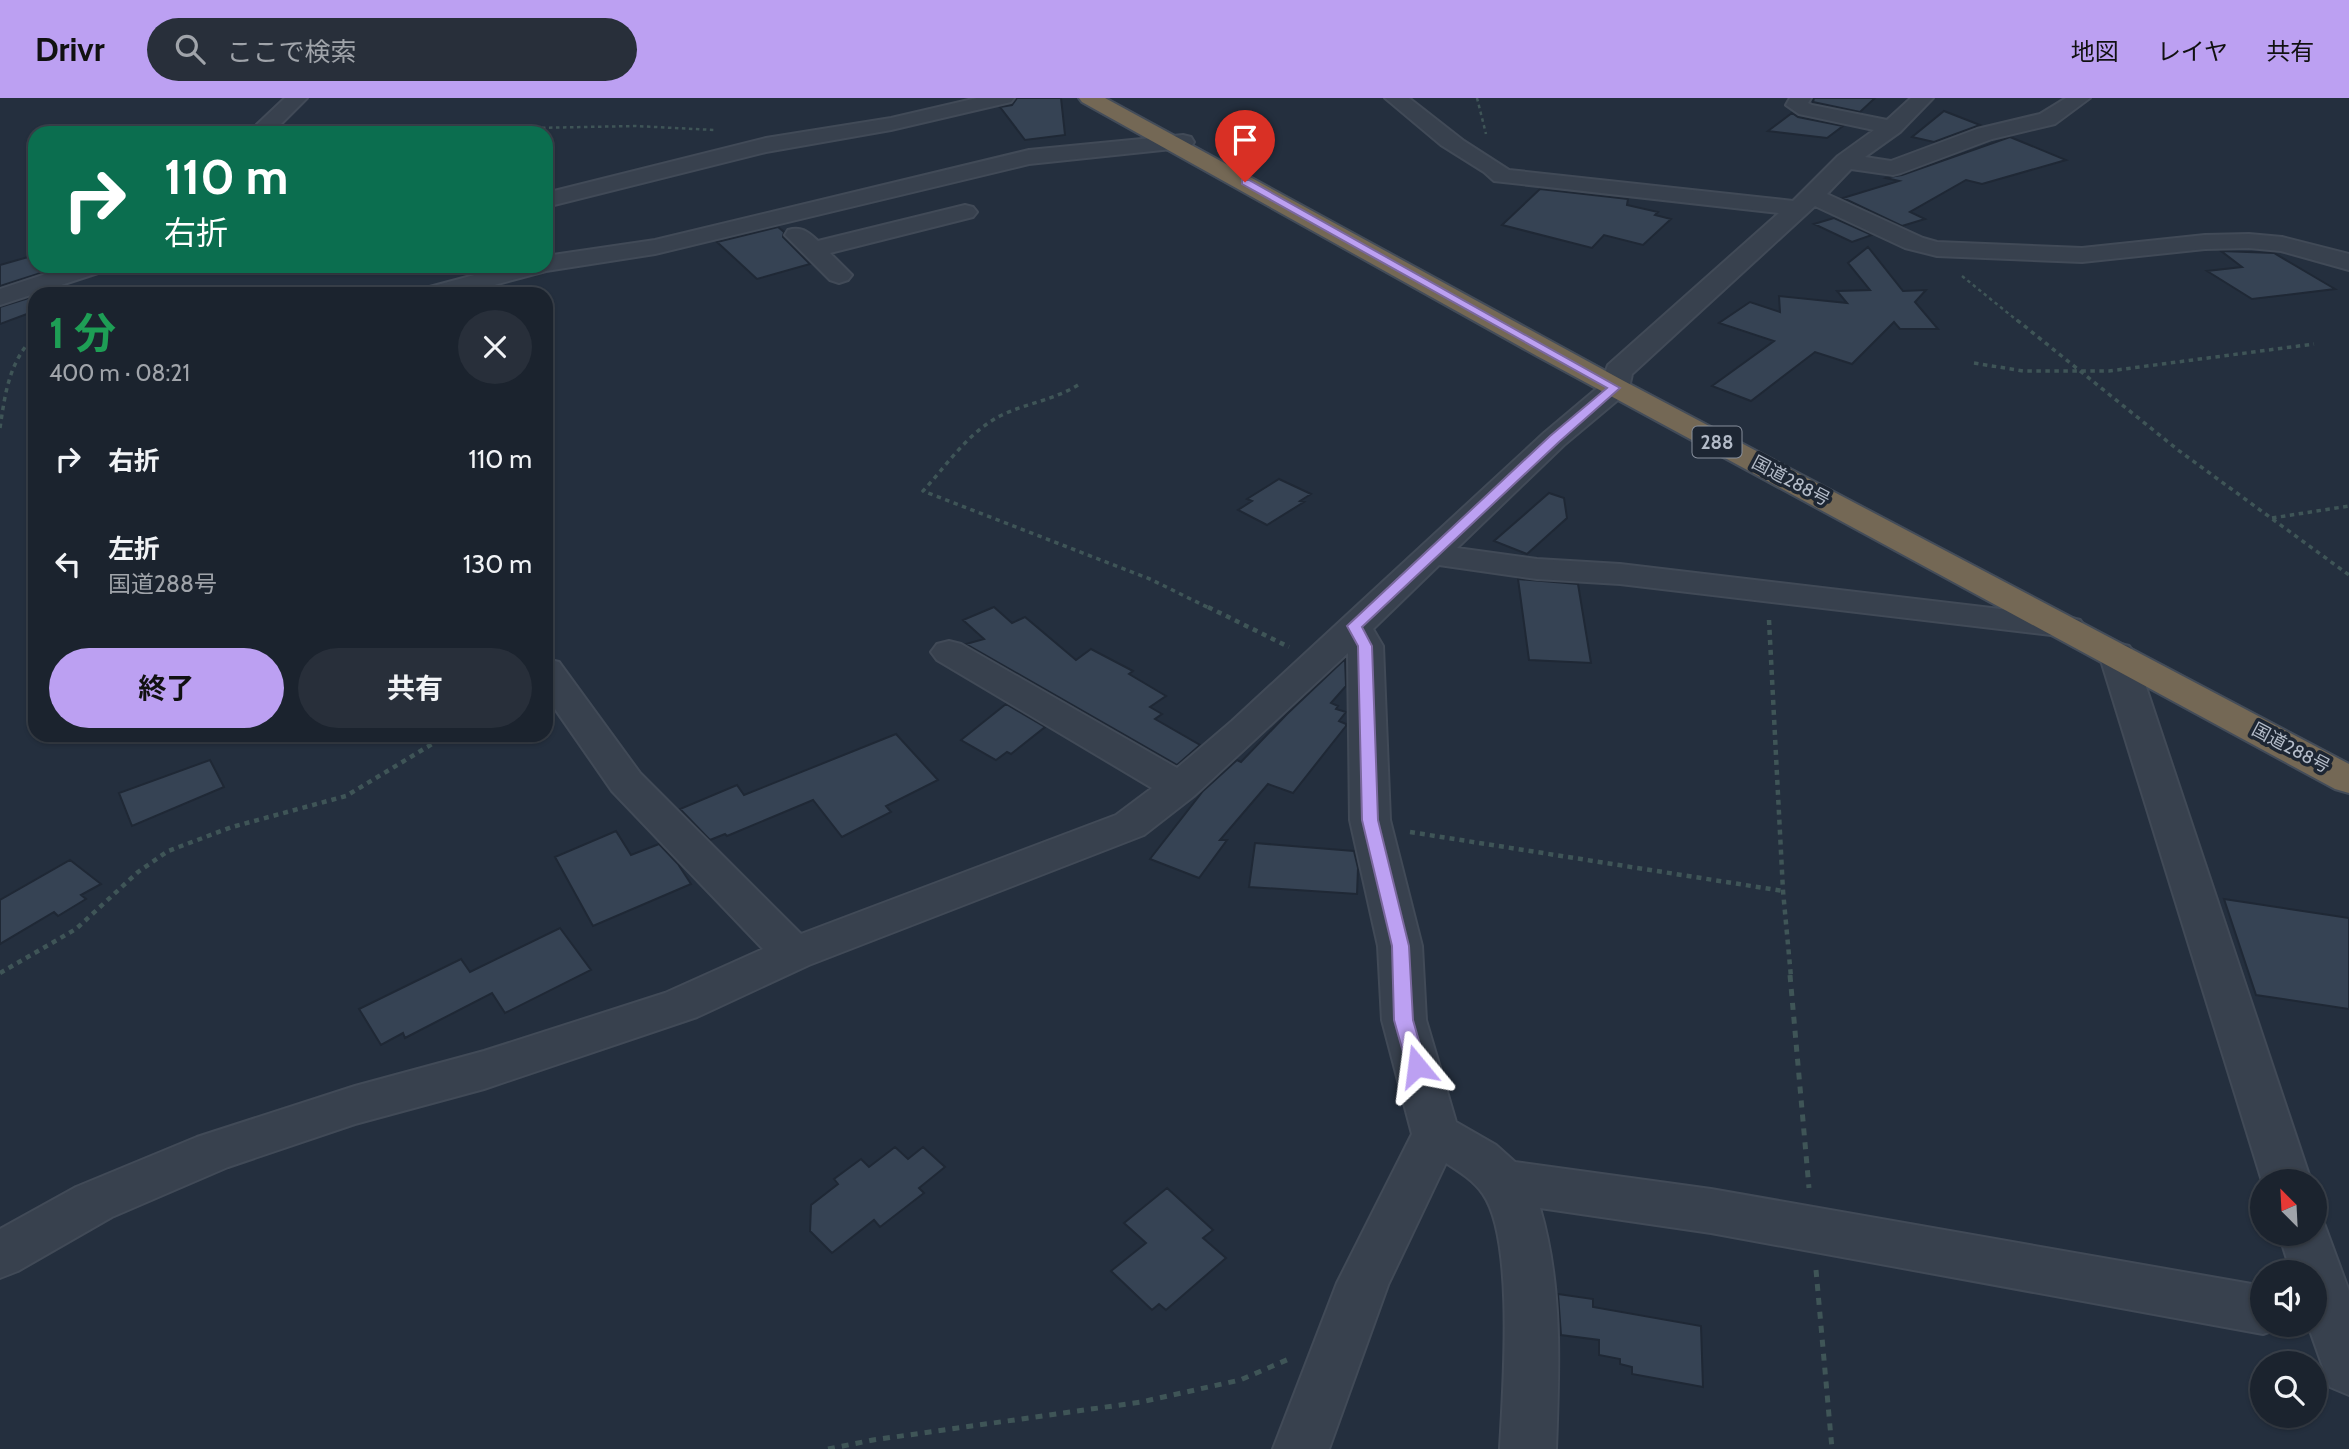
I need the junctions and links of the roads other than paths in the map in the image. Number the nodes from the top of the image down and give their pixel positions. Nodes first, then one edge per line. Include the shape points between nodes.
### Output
1 (297, 98) edge
2 (1004, 98) edge
3 (1089, 98) edge
4 (1102, 98) edge
5 (1395, 98) edge
6 (1801, 98) edge
7 (1923, 98) edge
8 (2080, 98) edge
9 (267, 126) edge
10 (1892, 127) junction
11 (1178, 143) junction
12 (1846, 161) junction
13 (553, 198) edge
14 (1805, 202) junction
15 (965, 212) dead end
16 (778, 216) junction
17 (813, 250) junction
18 (553, 257) edge
19 (2349, 262) edge
20 (74, 273) edge
21 (104, 273) edge
22 (510, 273) edge
23 (839, 275) dead end
24 (31, 287) edge
25 (86, 287) edge
26 (458, 287) edge
27 (28, 288) edge
28 (0, 297) edge
29 (1616, 379) junction
30 (1431, 554) junction
31 (1354, 626) junction
32 (2068, 627) junction
33 (949, 652) dead end
34 (2117, 654) junction
35 (553, 680) edge
36 (2349, 765) edge
37 (2349, 780) edge
38 (1180, 787) junction
39 (794, 954) junction
40 (1436, 1134) junction
41 (2283, 1169) edge
42 (1502, 1181) junction
43 (2308, 1246) edge
44 (0, 1255) edge
45 (2250, 1308) edge
46 (2337, 1334) edge
47 (1301, 1449) edge
48 (1528, 1449) edge

1 - 9 street
2 - 13 street via 891,124 766,145
3 - 11 highway, 国道288号 / 288
4 - 11 highway, 国道288号 / 288
5 - 14 street via 1502,176
6 - 10 street via 1796,105 1806,110
7 - 10 street
8 - 12 street via 2046,120 1984,134 1893,168
10 - 12 street
11 - 16 street via 1029,157
11 - 29 highway, 国道288号 / 288
12 - 14 street
14 - 19 street via 1937,249 2082,254 2249,241 2282,244
14 - 29 street
15 - 17 street
16 - 17 street
16 - 18 street via 656,247
17 - 23 street
20 - 24 street
21 - 25 street
22 - 26 street
27 - 28 street
29 - 30 street
29 - 32 highway, 国道288号 / 288 via 1897,540
29 - 36 highway, 国道288号 / 288
30 - 31 street
30 - 32 street
31 - 38 street
31 - 40 street via 1365,646 1371,826 1401,946 1404,1020
32 - 34 highway, 国道288号 / 288
33 - 38 street
34 - 37 highway, 国道288号 / 288
34 - 41 street
35 - 39 street via 626,782
38 - 39 street via 1147,814 1106,836
39 - 44 street via 681,1005 214,1151 94,1202
40 - 42 street via 1473,1154
40 - 47 street via 1363,1283
42 - 45 street via 1711,1210
42 - 48 street via 1528,1254
43 - 46 street

